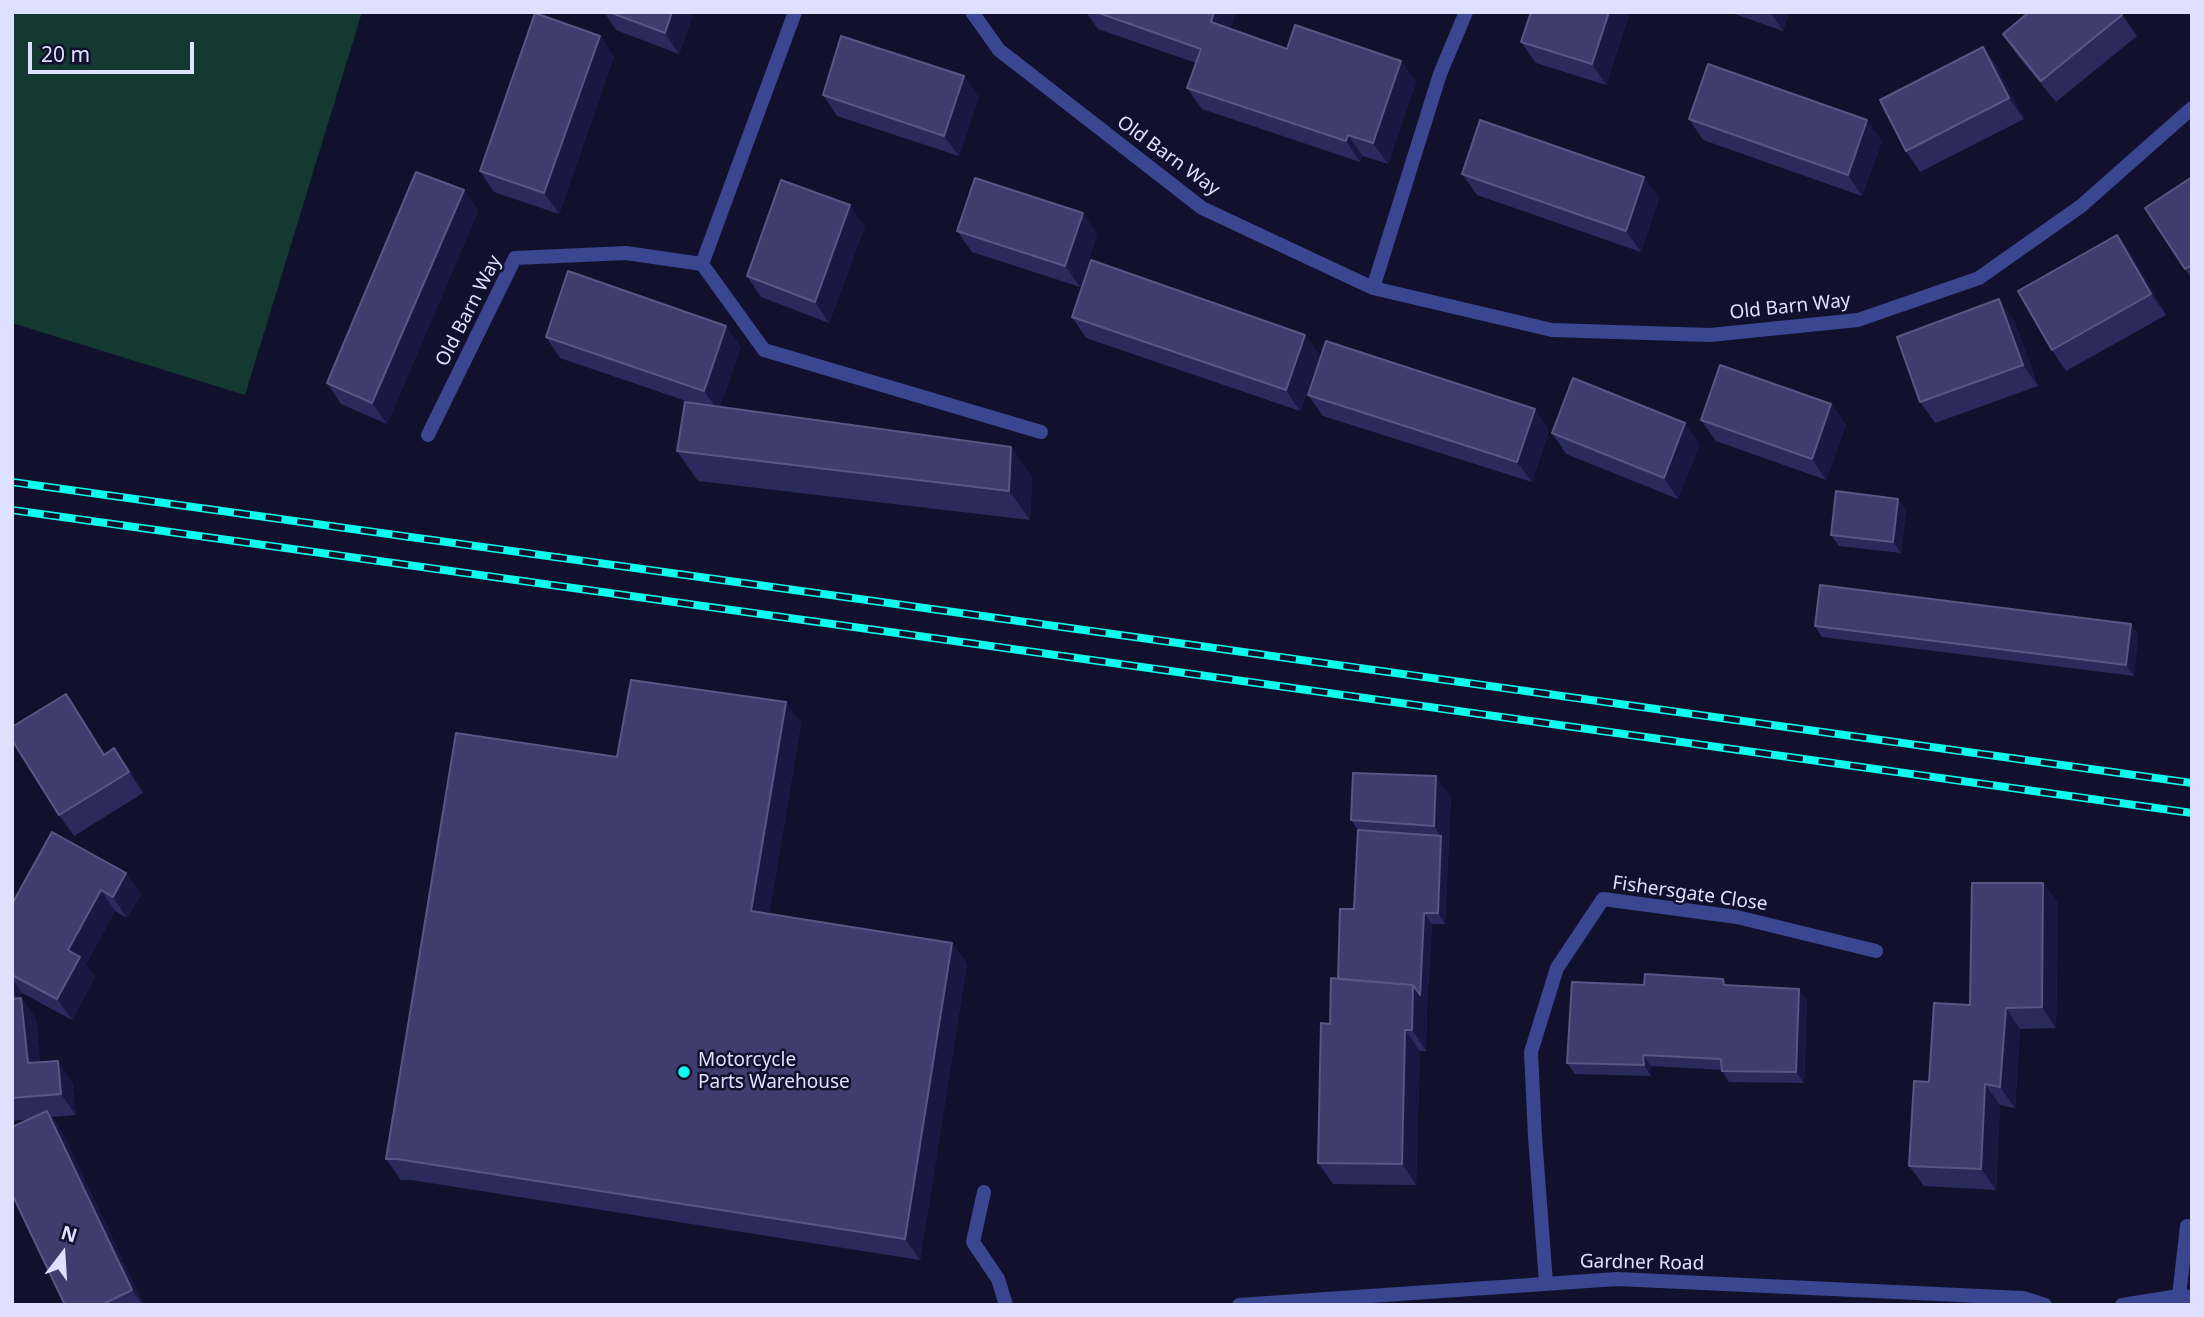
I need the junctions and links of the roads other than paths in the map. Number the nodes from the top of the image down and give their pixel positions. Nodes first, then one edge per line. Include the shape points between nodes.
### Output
1 (795, 12) edge
2 (972, 12) edge
3 (1466, 12) edge
4 (2192, 108) edge
5 (702, 264) junction
6 (1373, 288) junction
7 (1041, 432) dead end
8 (428, 435) dead end
9 (1876, 951) dead end
10 (984, 1192) dead end
11 (2187, 1226) dead end
12 (1546, 1283) junction
13 (2185, 1296) edge
14 (1006, 1305) edge
15 (1238, 1305) edge
16 (2045, 1305) edge
17 (2122, 1305) edge

1 - 5 street
2 - 6 street, Old Barn Way via 999,50 1202,208
3 - 6 street via 1440,74
4 - 6 street, Old Barn Way via 2081,206 1979,278 1858,320 1710,335 1552,330
5 - 7 street via 764,350
5 - 8 street, Old Barn Way via 626,253 515,258
9 - 12 street, Fishersgate Close via 1737,916 1603,899 1557,968 1531,1052
10 - 14 street via 973,1242 998,1279
11 - 13 street
12 - 15 street, Gardner Road
12 - 16 street, Gardner Road via 1617,1279 2023,1298
13 - 17 street

